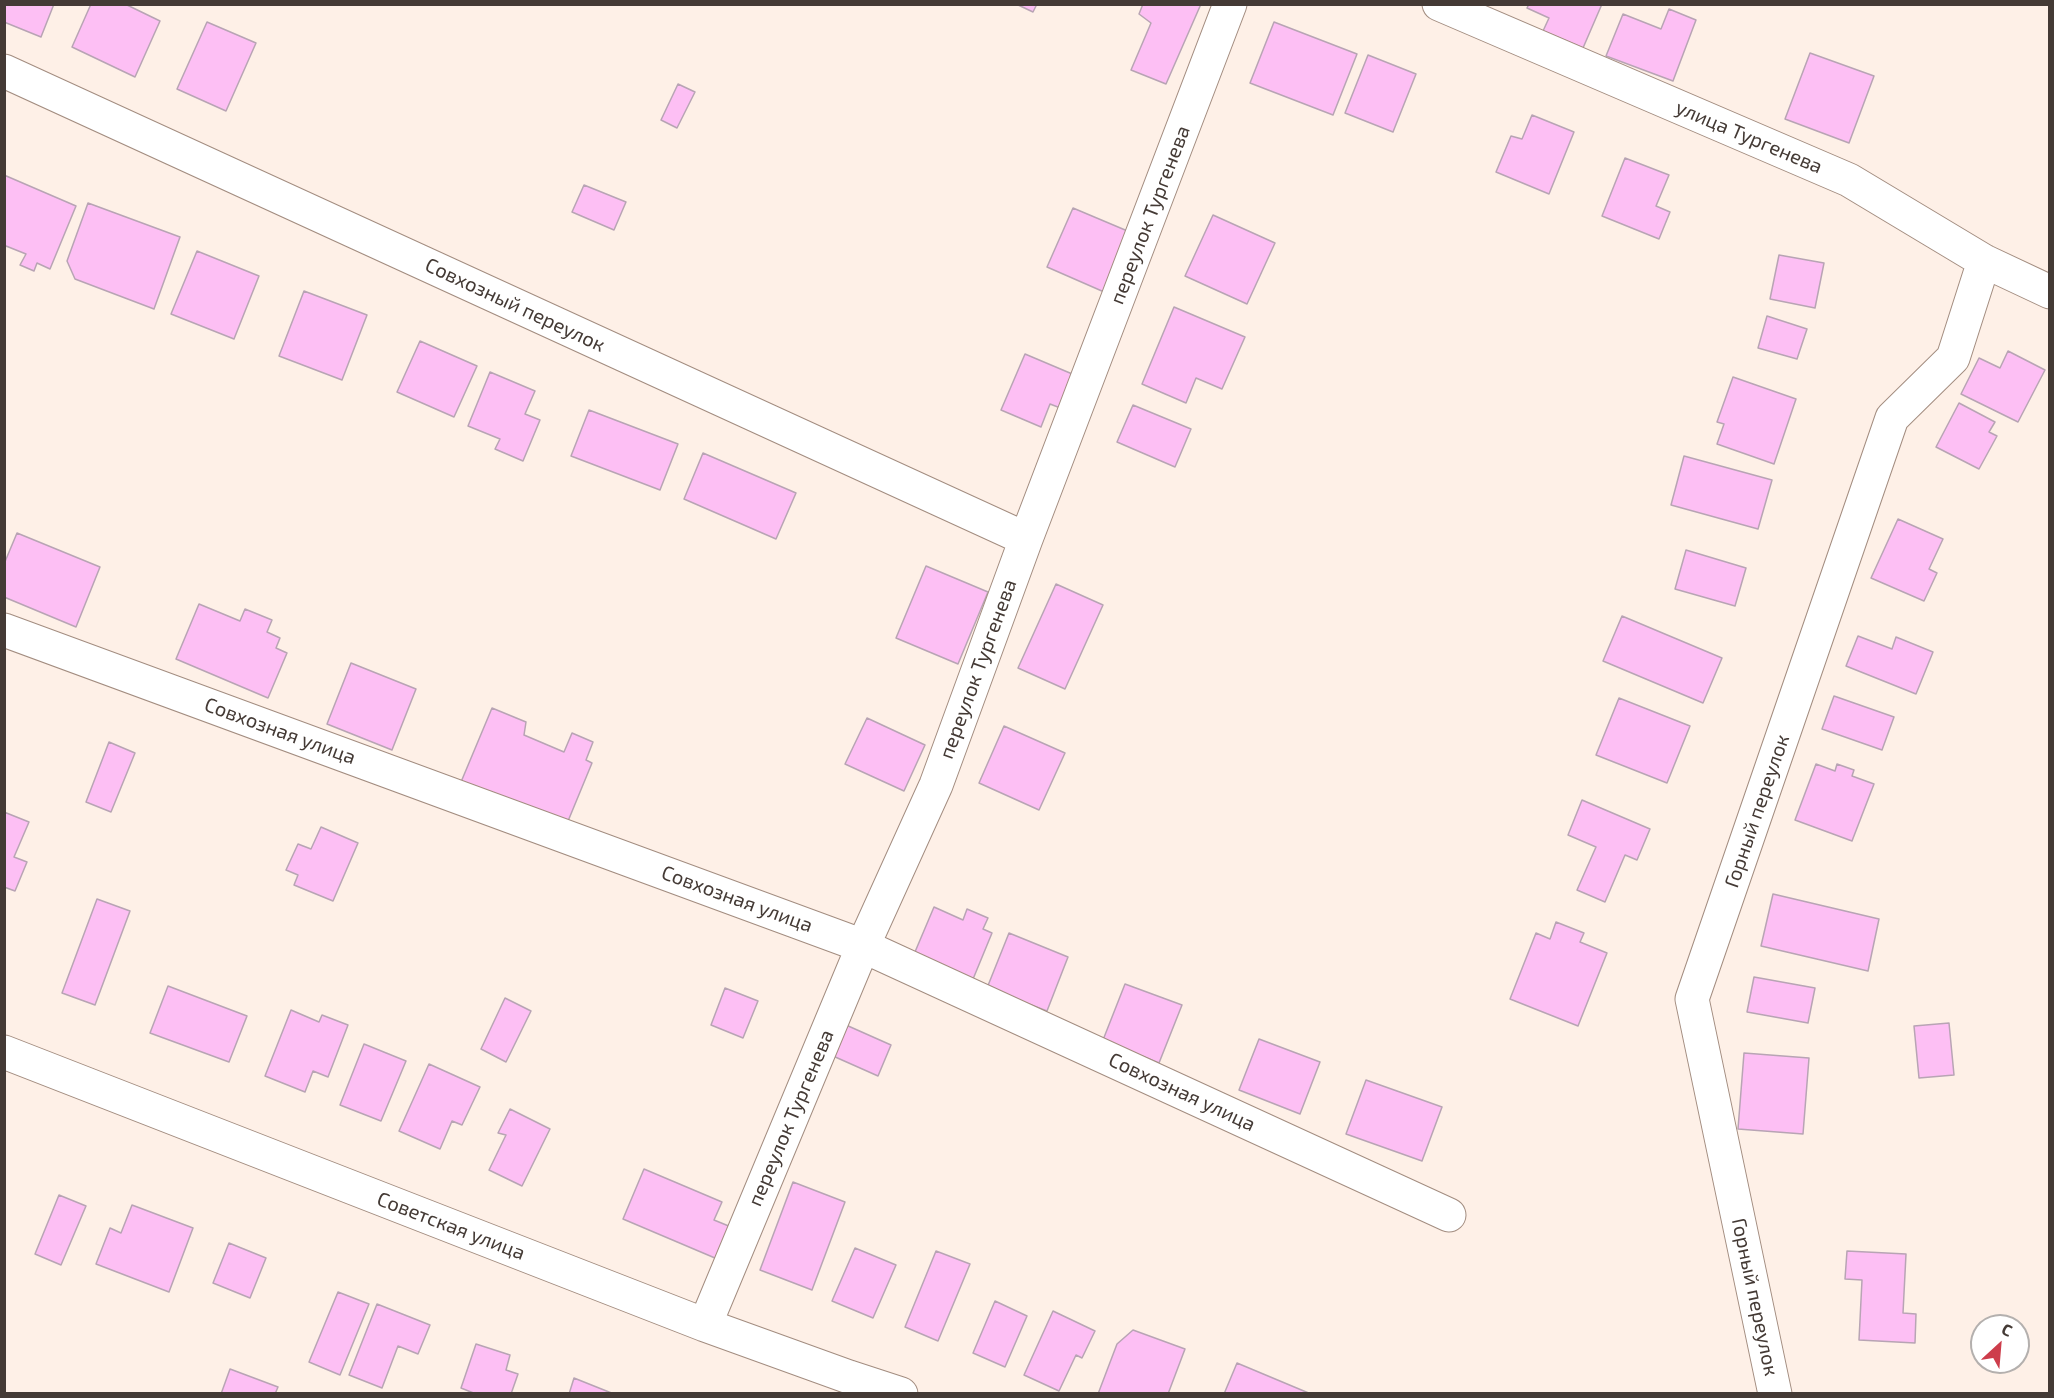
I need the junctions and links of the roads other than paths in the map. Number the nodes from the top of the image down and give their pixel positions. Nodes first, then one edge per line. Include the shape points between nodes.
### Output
1 (1230, 4) edge
2 (1438, 4) edge
3 (4, 71) edge
4 (1984, 261) junction
5 (2049, 292) edge
6 (1026, 539) junction
7 (4, 630) edge
8 (863, 946) junction
9 (4, 1052) edge
10 (1449, 1215) dead end
11 (705, 1325) junction
12 (845, 1385) edge
13 (901, 1394) edge
14 (1775, 1394) edge

1 - 6 street, переулок Тургенева
2 - 4 street, улица Тургенева via 1849,180
3 - 6 street, Совхозный переулок
4 - 5 street, улица Тургенева
4 - 14 street, Горный переулок via 1953,357 1892,418 1692,999
6 - 8 street, переулок Тургенева via 936,785
7 - 8 street, Совхозная улица
8 - 10 street, Совхозная улица
8 - 11 street, переулок Тургенева
9 - 11 street, Советская улица
11 - 12 street, Советская улица
12 - 13 street, Советская улица

